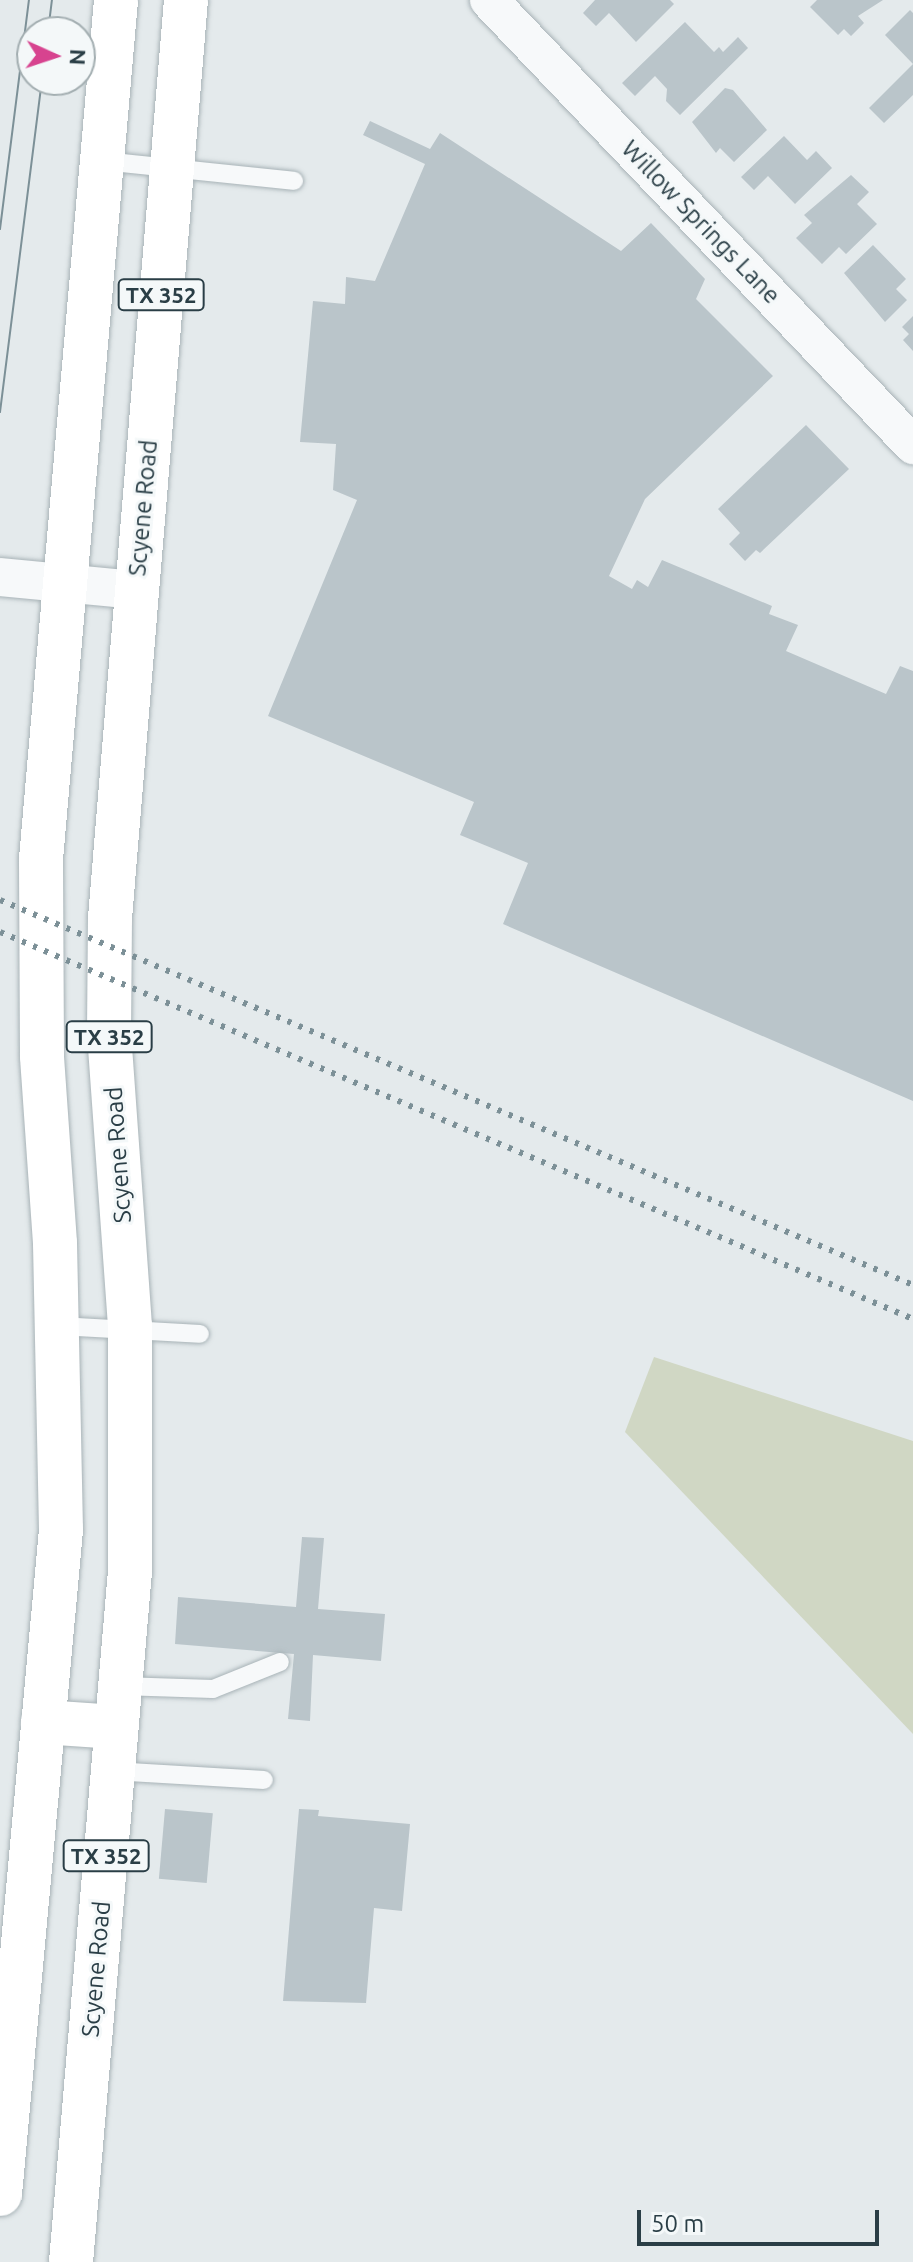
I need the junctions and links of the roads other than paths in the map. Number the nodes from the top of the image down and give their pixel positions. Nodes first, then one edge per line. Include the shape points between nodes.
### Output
1 (116, 0) edge
2 (186, 0) edge
3 (489, 0) edge
4 (100, 161) junction
5 (172, 169) junction
6 (294, 181) dead end
7 (913, 445) edge
8 (0, 577) edge
9 (62, 585) junction
10 (136, 590) junction
11 (59, 1326) junction
12 (130, 1326) junction
13 (200, 1334) dead end
14 (280, 1662) dead end
15 (118, 1706) junction
16 (43, 1722) junction
17 (113, 1771) junction
18 (264, 1780) dead end
19 (0, 2194) edge
20 (71, 2262) edge

1 - 4 main road, TX 352
2 - 5 main road, Scyene Road / TX 352
3 - 7 street, Willow Springs Lane
4 - 5 lane
4 - 9 main road, TX 352
5 - 6 lane
5 - 10 main road, Scyene Road / TX 352
8 - 9 street
9 - 10 street
9 - 11 main road, TX 352 via 40,917 42,1056
10 - 12 main road, Scyene Road / TX 352 via 110,918 109,1019
11 - 12 lane
11 - 16 main road, TX 352 via 61,1530
12 - 13 lane
12 - 15 main road, Scyene Road / TX 352 via 130,1571
14 - 15 lane via 213,1689
15 - 16 main road
15 - 17 main road, Scyene Road / TX 352
16 - 19 main road, TX 352
17 - 18 lane
17 - 20 main road, Scyene Road / TX 352

